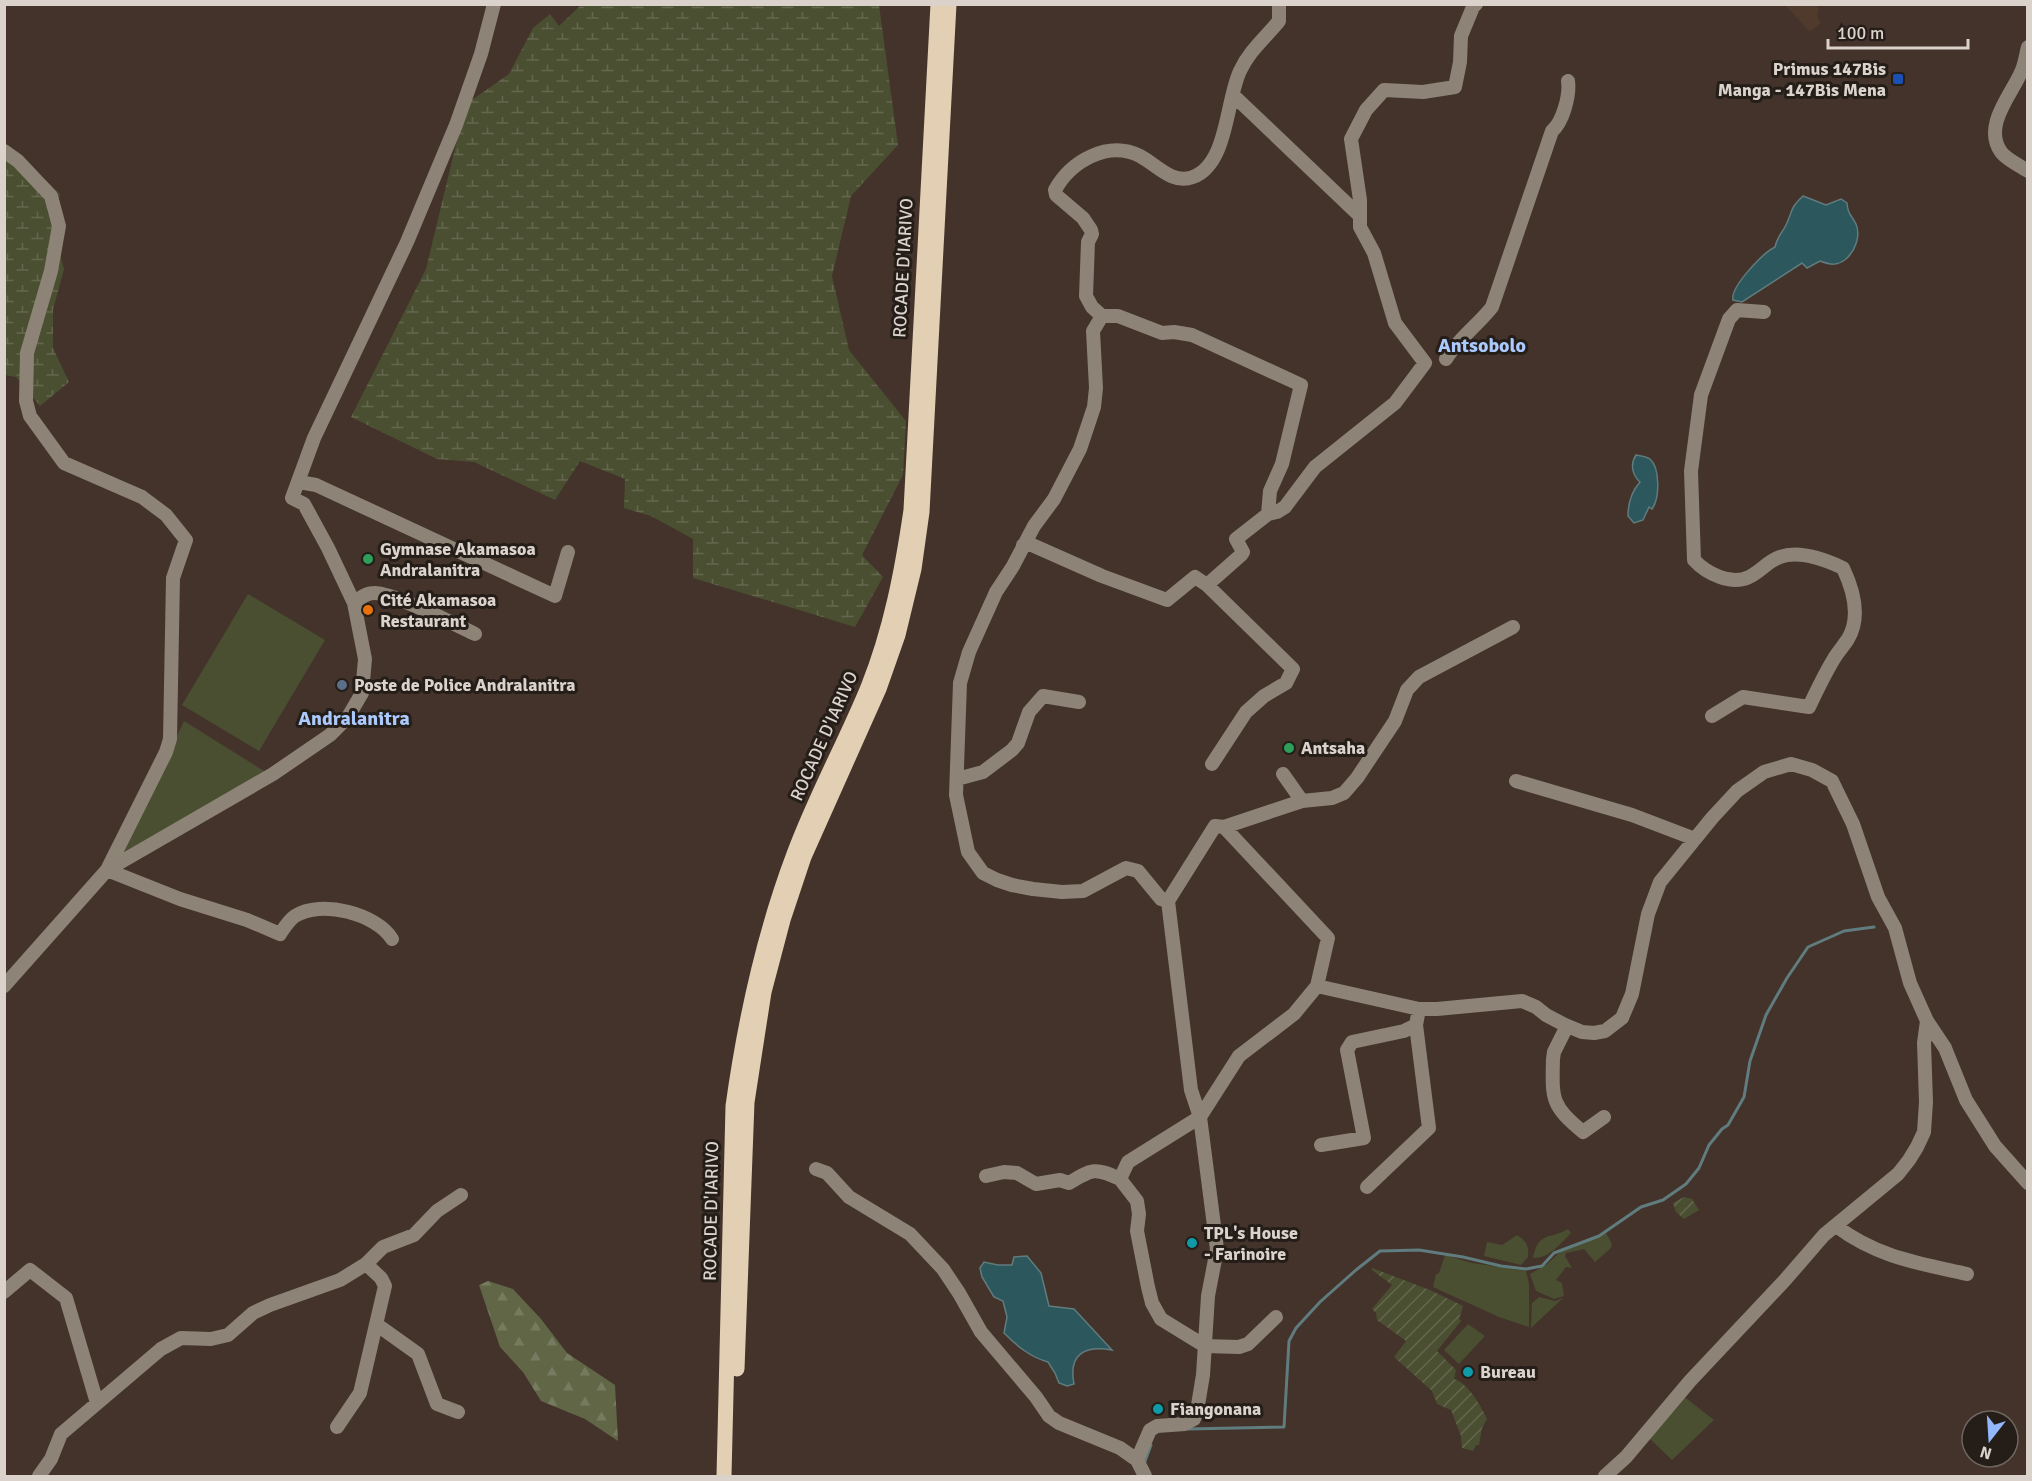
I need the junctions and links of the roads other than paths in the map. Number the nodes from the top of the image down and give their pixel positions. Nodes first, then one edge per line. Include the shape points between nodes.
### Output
1 (494, 4) edge
2 (938, 4) edge
3 (949, 4) edge
4 (1279, 4) edge
5 (1476, 4) edge
6 (2028, 47) edge
7 (1568, 81) dead end
8 (1233, 95) junction
9 (4, 151) edge
10 (2028, 171) edge
11 (1360, 216) junction
12 (1764, 312) dead end
13 (1102, 316) junction
14 (1446, 358) dead end
15 (298, 482) junction
16 (1268, 514) junction
17 (1023, 545) junction
18 (568, 552) dead end
19 (1207, 585) junction
20 (354, 603) junction
21 (1513, 627) dead end
22 (476, 634) dead end
23 (1079, 702) dead end
24 (1712, 716) dead end
25 (1212, 764) dead end
26 (1283, 774) dead end
27 (957, 779) junction
28 (1516, 781) dead end
29 (1302, 801) junction
30 (1224, 827) junction
31 (1695, 839) junction
32 (107, 870) junction
33 (1167, 901) junction
34 (392, 939) dead end
35 (4, 986) edge
36 (1317, 986) junction
37 (1419, 1008) junction
38 (1928, 1021) junction
39 (1416, 1025) junction
40 (1567, 1026) junction
41 (1200, 1117) junction
42 (1604, 1117) dead end
43 (1321, 1145) dead end
44 (816, 1169) dead end
45 (986, 1176) dead end
46 (1120, 1179) junction
47 (2028, 1183) edge
48 (1367, 1187) dead end
49 (461, 1195) dead end
50 (1836, 1226) junction
51 (366, 1264) junction
52 (1967, 1274) dead end
53 (4, 1292) edge
54 (1276, 1317) dead end
55 (376, 1324) junction
56 (1205, 1346) junction
57 (97, 1403) junction
58 (458, 1412) dead end
59 (337, 1426) dead end
60 (1137, 1460) junction
61 (39, 1476) edge
62 (724, 1476) edge
63 (733, 1476) edge
64 (1145, 1476) edge
65 (1605, 1476) edge

1 - 15 street via 456,126 407,242 314,438
2 - 62 main road, ROCADE D'IARIVO via 911,510 887,632 868,686 794,853 754,984 741,1049 733,1106
3 - 63 main road, ROCADE D'IARIVO via 922,512 914,568 898,635 874,699 804,857 764,992 747,1102
4 - 8 street via 1279,21 1257,44 1240,71
5 - 11 street via 1461,36 1455,87 1423,92 1384,90 1366,110 1351,139
6 - 10 street via 2022,69 1997,117 1996,142 2006,156
7 - 14 street via 1570,94 1558,127 1552,131 1492,308
8 - 11 street
8 - 13 street via 1218,151 1191,178 1172,176 1140,156 1115,151 1086,158 1057,187 1056,195 1092,230 1086,296
9 - 32 street via 51,196 59,226 51,271 27,353 26,401 30,416 64,463 142,497 166,515 186,540 173,578 170,739
11 - 16 street via 1360,227 1374,253 1395,323 1425,363 1395,403 1314,467 1285,507
12 - 24 street via 1737,310 1729,319 1701,395 1691,471 1694,560 1701,568 1732,580 1748,578 1780,557 1793,554 1832,562 1843,568 1856,608 1849,637 1809,707 1743,697
13 - 16 street via 1118,316 1162,333 1192,334 1301,385 1282,464 1270,491
13 - 17 street via 1093,331 1094,407 1080,449 1054,499
15 - 18 street via 316,485 555,596
15 - 20 street via 292,498 304,504
16 - 19 street via 1236,539 1242,547 1241,555
17 - 19 street via 1032,545 1167,600 1195,577
17 - 27 street via 996,592 969,652 960,683
19 - 25 street via 1293,669 1286,683 1246,712
20 - 22 street via 376,592 392,596
20 - 32 street via 365,659 362,693 348,717 330,735 273,774
21 - 29 street via 1419,676 1407,690 1395,721 1344,793
23 - 27 street via 1043,696 1029,712 1012,750 983,772
26 - 29 street
27 - 33 street via 965,843 983,873 1012,885 1062,892 1083,891 1126,868 1138,871
28 - 31 street via 1632,815
29 - 30 street
30 - 33 street via 1215,826
30 - 36 street via 1328,938
31 - 38 street via 1737,791 1764,772 1791,764 1832,781 1853,824 1878,897 1895,928
31 - 40 street via 1659,882 1652,897 1632,994 1622,1018 1605,1031 1594,1033
32 - 34 street via 279,934 294,917 328,908 377,924
32 - 35 street
33 - 41 street via 1191,1090
36 - 37 street
36 - 41 street via 1294,1014 1239,1056
37 - 39 street
37 - 40 street via 1437,1010 1522,1001
38 - 47 street via 1945,1048 1966,1100 1995,1146
38 - 50 street via 1924,1043 1924,1132 1898,1174
39 - 43 street via 1352,1042 1347,1050 1364,1138
39 - 48 street via 1429,1128
40 - 42 street via 1554,1052 1555,1103 1583,1132
41 - 46 street via 1128,1162
41 - 56 street via 1217,1249 1208,1296
44 - 60 street via 827,1173 849,1197 910,1234 943,1269 981,1332 1049,1416 1120,1448
45 - 46 street via 1017,1173 1036,1184 1060,1180 1069,1183 1100,1170
46 - 56 street via 1137,1201 1137,1231 1152,1303 1161,1319
49 - 51 street via 436,1211 414,1235 382,1247
50 - 52 street via 1880,1252
50 - 65 street
51 - 55 street via 385,1286
51 - 57 street via 340,1280 253,1313 228,1335 181,1338 161,1349
53 - 57 street via 30,1270 66,1298
54 - 56 street via 1248,1344
55 - 58 street via 418,1354 437,1404
55 - 59 street via 360,1394
56 - 60 street via 1194,1419 1150,1430
57 - 61 street via 61,1434
60 - 64 street

